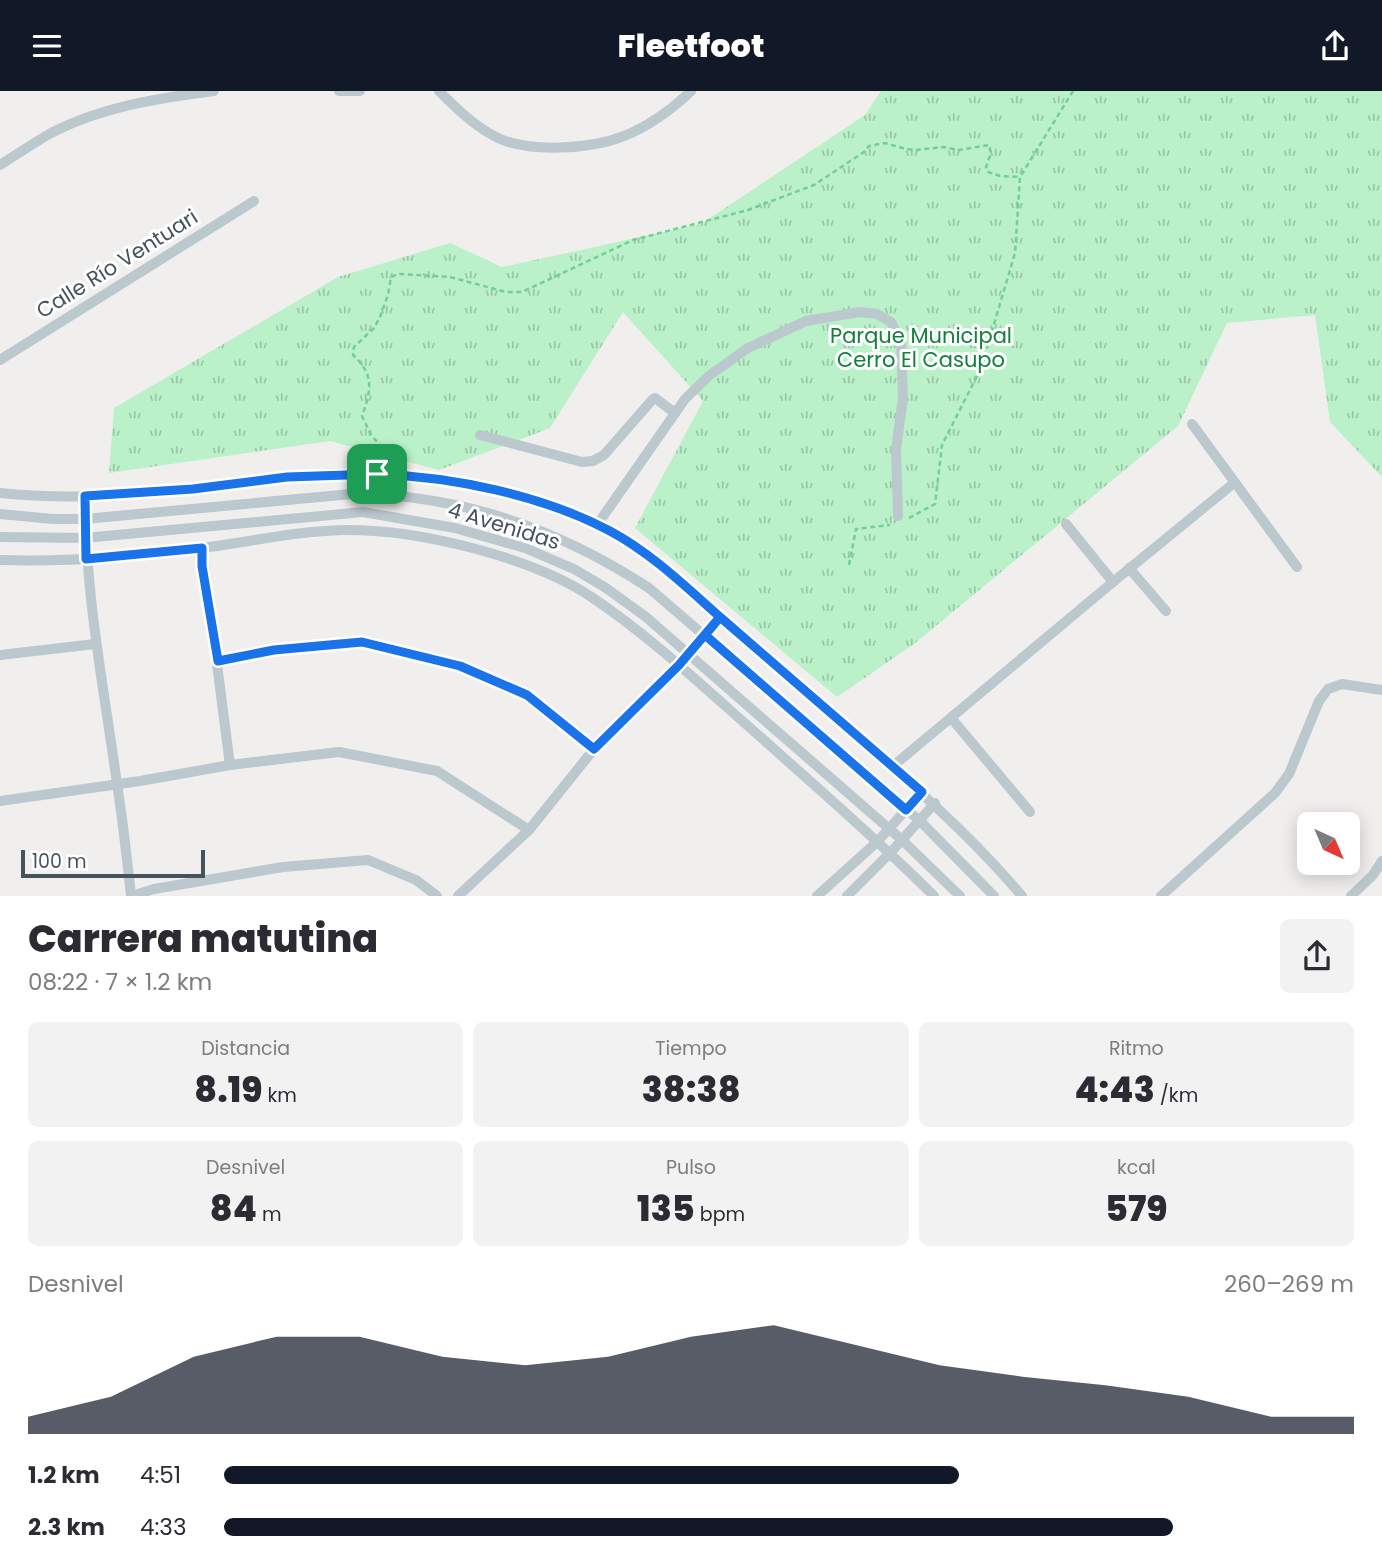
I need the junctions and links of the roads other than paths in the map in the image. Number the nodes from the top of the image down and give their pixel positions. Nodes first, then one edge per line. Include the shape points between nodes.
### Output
1 (214, 91) edge
2 (339, 91) edge
3 (360, 91) edge
4 (439, 91) edge
5 (691, 91) edge
6 (0, 165) edge
7 (254, 201) dead end
8 (0, 360) edge
9 (675, 413) junction
10 (1192, 424) dead end
11 (480, 435) dead end
12 (1234, 484) junction
13 (0, 493) edge
14 (85, 496) junction
15 (0, 514) edge
16 (85, 519) junction
17 (901, 519) road end
18 (1066, 524) dead end
19 (597, 525) junction
20 (0, 537) edge
21 (84, 538) junction
22 (202, 548) junction
23 (86, 559) junction
24 (0, 560) edge
25 (1297, 567) dead end
26 (1129, 568) junction
27 (1113, 582) junction
28 (1166, 611) dead end
29 (720, 617) junction
30 (705, 635) junction
31 (95, 644) junction
32 (689, 653) junction
33 (0, 655) edge
34 (218, 661) junction
35 (679, 665) junction
36 (1382, 690) edge
37 (952, 719) junction
38 (594, 749) junction
39 (230, 765) junction
40 (893, 766) junction
41 (117, 784) junction
42 (922, 792) junction
43 (0, 801) edge
44 (935, 803) junction
45 (906, 810) junction
46 (1030, 812) dead end
47 (920, 821) junction
48 (529, 829) junction
49 (890, 829) junction
50 (902, 839) junction
51 (877, 842) junction
52 (891, 852) junction
53 (1382, 861) edge
54 (132, 896) edge
55 (437, 896) edge
56 (458, 896) edge
57 (817, 896) edge
58 (847, 896) edge
59 (934, 896) edge
60 (960, 896) edge
61 (994, 896) edge
62 (1022, 896) edge
63 (1161, 896) edge
64 (1350, 896) edge

1 - 6 street via 152,99 104,113 52,133
2 - 3 street
4 - 5 street via 469,121 499,139 529,147 594,144 624,137 676,106
7 - 8 street, Calle Río Ventuari
9 - 11 street via 655,398 604,455 593,461
9 - 17 street via 710,375 748,348 806,321 860,312 877,314 891,322 901,342 902,398 896,449
9 - 19 street
10 - 12 street
12 - 25 street
12 - 26 street
13 - 14 street, 4 Avenidas
14 - 16 street
14 - 19 street, 4 Avenidas via 298,476 377,474 486,487
15 - 16 street, 4 Avenidas
16 - 21 street
16 - 30 street, 4 Avenidas via 351,494 433,499 524,525 588,551 649,588
18 - 27 street
19 - 29 street, 4 Avenidas via 666,569
20 - 21 street, 4 Avenidas
21 - 23 street
21 - 32 street, 4 Avenidas via 324,514 363,512 414,520 525,548 574,569 606,588
22 - 23 street, 4 Avenidas
22 - 34 street
22 - 35 street, 4 Avenidas via 341,530 407,533 446,542 496,555 582,591
23 - 24 street, 4 Avenidas
23 - 31 street
26 - 27 street
26 - 28 street
27 - 37 street
29 - 30 street
29 - 40 street, 4 Avenidas
30 - 32 street
30 - 45 street, 4 Avenidas
31 - 33 street
31 - 41 street
32 - 35 street
32 - 49 street, 4 Avenidas
34 - 38 street via 274,650 362,642 460,666 527,695
34 - 39 street
35 - 38 street
35 - 51 street, 4 Avenidas
36 - 63 street via 1342,684 1328,689 1289,774 1275,793
37 - 40 street
37 - 46 street
38 - 48 street
39 - 41 street
39 - 48 street via 339,753 437,771
40 - 42 street, 4 Avenidas
41 - 43 street
41 - 54 street
42 - 44 street, 4 Avenidas
42 - 45 street
44 - 47 street
44 - 62 street, 4 Avenidas
45 - 47 street, 4 Avenidas
45 - 49 street
47 - 50 street
47 - 61 street, 4 Avenidas
48 - 56 street
49 - 50 street, 4 Avenidas
49 - 51 street
50 - 52 street
50 - 60 street, 4 Avenidas
51 - 52 street, 4 Avenidas
51 - 57 street
52 - 58 street
52 - 59 street, 4 Avenidas
53 - 64 street
54 - 55 street via 283,867 368,860 416,880

